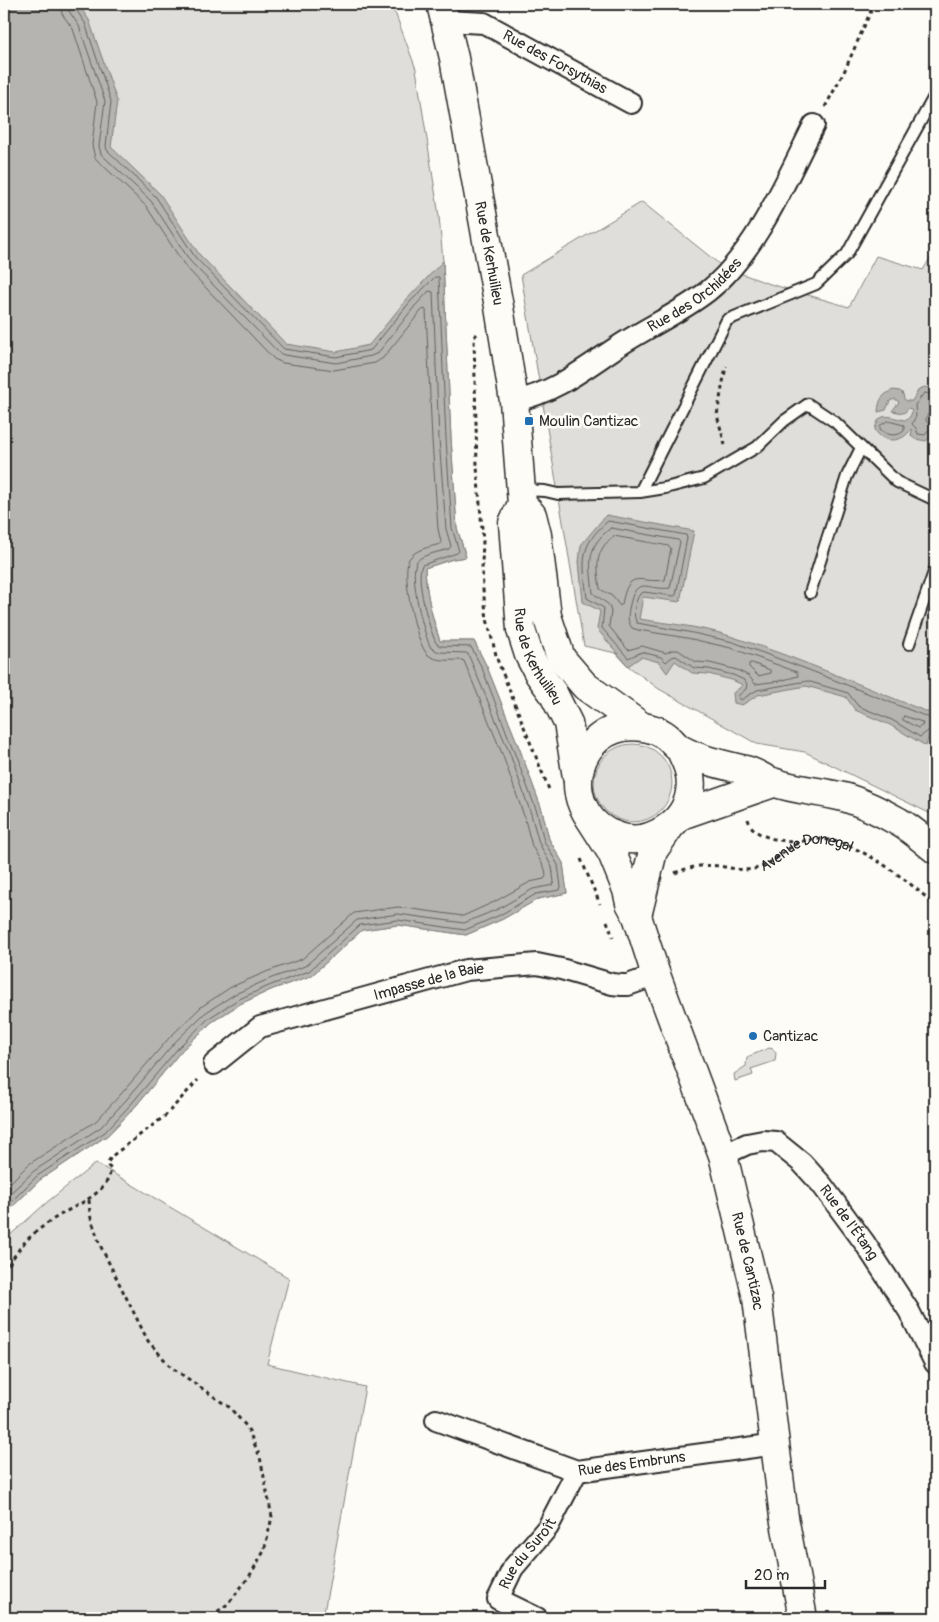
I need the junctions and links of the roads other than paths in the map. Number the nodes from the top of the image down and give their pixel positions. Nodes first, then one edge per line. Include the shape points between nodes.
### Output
1 (444, 12) edge
2 (935, 95) edge
3 (631, 103) dead end
4 (814, 126) road end
5 (514, 401) junction
6 (861, 448) junction
7 (640, 492) junction
8 (522, 497) junction
9 (935, 500) edge
10 (935, 569) edge
11 (810, 593) dead end
12 (909, 644) dead end
13 (641, 726) junction
14 (680, 749) junction
15 (577, 777) junction
16 (773, 782) junction
17 (589, 817) junction
18 (675, 821) junction
19 (935, 849) edge
20 (637, 916) junction
21 (656, 975) junction
22 (214, 1064) road end
23 (723, 1155) junction
24 (935, 1362) edge
25 (436, 1420) dead end
26 (776, 1444) junction
27 (577, 1471) junction
28 (536, 1618) edge
29 (803, 1618) edge

1 - 3 street, Rue des Forsythias via 484,23
1 - 5 main road, Rue de Kerhuilieu via 500,307
2 - 7 lane via 847,254 816,284 726,320
4 - 5 street, Rue des Orchidées via 766,218 729,272 675,314 561,384 530,398
5 - 8 main road, Rue de Kerhuilieu
6 - 7 lane via 835,422 808,404 784,420 757,447 704,478
6 - 9 lane via 897,482
6 - 11 lane via 847,476
7 - 8 lane via 558,494 545,490
8 - 13 main road, Rue de Kerhuilieu via 532,515 537,535 547,616 561,658 585,686
8 - 15 main road, Rue de Kerhuilieu via 513,523 522,630 538,674 565,715
10 - 12 lane
13 - 14 main road via 663,734
13 - 15 main road via 623,727 606,733 592,744 582,759
14 - 16 main road
14 - 18 main road via 690,770 690,793
15 - 17 main road via 578,791
16 - 18 main road
16 - 19 main road via 847,798 899,822
17 - 18 main road via 606,832 626,839 649,838
17 - 20 main road, Rue de Cantizac via 612,853
18 - 20 main road via 653,851
20 - 21 main road, Rue de Cantizac
21 - 22 street, Impasse de la Baie via 622,985 536,964 466,970 260,1027
21 - 23 main road, Rue de Cantizac
23 - 24 street, Rue de l'Étang via 747,1144 770,1141 776,1142 802,1163 864,1242 909,1311
23 - 26 main road, Rue de Cantizac via 757,1298
25 - 27 street, Rue des Embruns
26 - 27 street, Rue des Embruns
26 - 29 main road, Rue de Cantizac via 784,1517
27 - 28 street, Rue du Suroît via 548,1527 513,1568 498,1599

